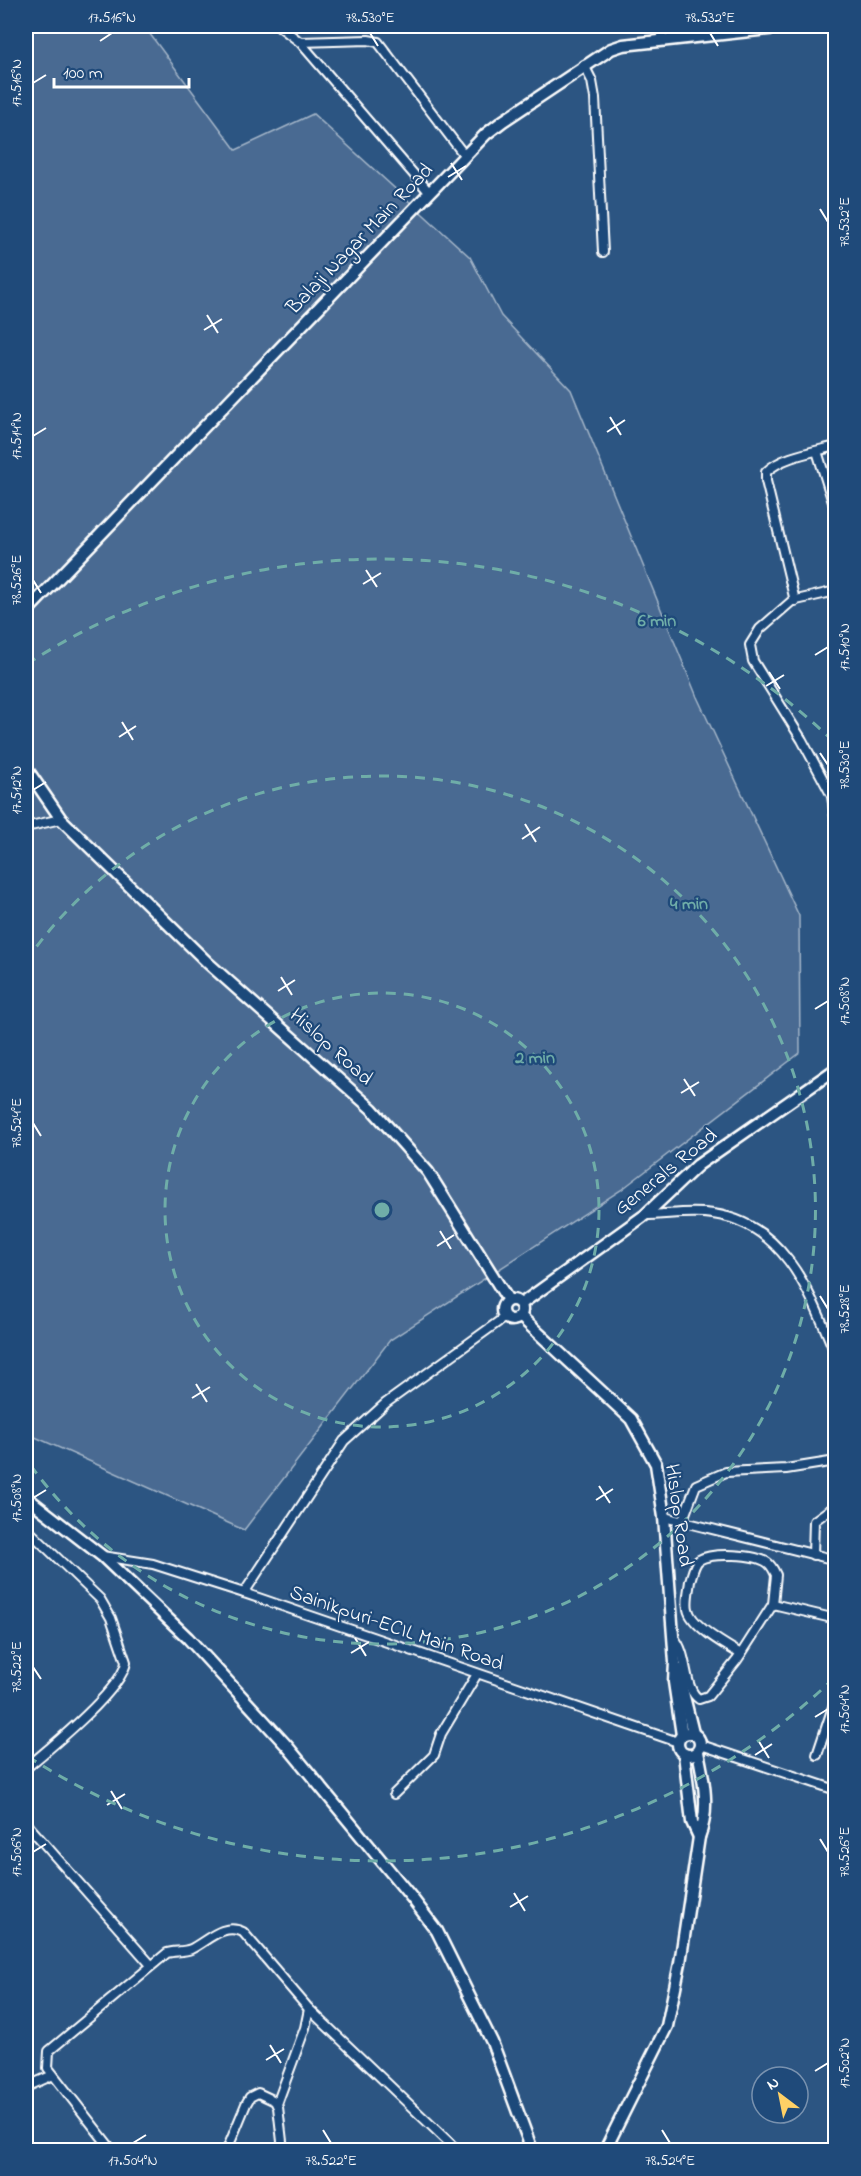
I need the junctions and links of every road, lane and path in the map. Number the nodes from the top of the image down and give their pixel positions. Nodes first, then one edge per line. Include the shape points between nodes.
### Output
1 (279, 26) edge
2 (664, 26) edge
3 (795, 26) edge
4 (770, 27) edge
5 (661, 41) junction
6 (300, 42) junction
7 (584, 65) junction
8 (465, 156) junction
9 (429, 192) junction
10 (603, 252) dead end
11 (836, 446) edge
12 (818, 452) junction
13 (836, 512) edge
14 (836, 591) edge
15 (795, 601) junction
16 (26, 612) edge
17 (26, 768) edge
18 (61, 819) junction
19 (836, 825) edge
20 (26, 827) edge
21 (836, 1069) edge
22 (645, 1215) junction
23 (508, 1300) junction
24 (521, 1304) junction
25 (520, 1316) junction
26 (505, 1317) junction
27 (832, 1334) edge
28 (836, 1355) edge
29 (836, 1461) edge
30 (26, 1497) edge
31 (836, 1504) edge
32 (664, 1517) junction
33 (682, 1522) junction
34 (26, 1528) edge
35 (813, 1555) junction
36 (102, 1556) junction
37 (836, 1560) edge
38 (244, 1593) junction
39 (773, 1604) junction
40 (836, 1619) edge
41 (673, 1637) junction
42 (741, 1654) junction
43 (477, 1674) junction
44 (836, 1698) edge
45 (684, 1737) junction
46 (700, 1748) junction
47 (684, 1754) junction
48 (817, 1755) dead end
49 (26, 1768) edge
50 (836, 1790) edge
51 (394, 1794) dead end
52 (26, 1823) edge
53 (699, 1837) junction
54 (151, 1965) junction
55 (309, 2009) junction
56 (53, 2075) junction
57 (26, 2087) edge
58 (277, 2104) junction
59 (112, 2151) edge
60 (227, 2151) edge
61 (283, 2151) edge
62 (457, 2151) edge
63 (532, 2151) edge
64 (605, 2151) edge

1 - 6 street
2 - 5 street
3 - 4 street, Balaji Nagar Main Road
4 - 5 street, Balaji Nagar Main Road
5 - 7 street, Balaji Nagar Main Road via 610,49
6 - 8 street via 378,42
6 - 9 street
7 - 8 street, Balaji Nagar Main Road via 503,121
7 - 10 street via 592,81 596,110
8 - 9 street, Balaji Nagar Main Road
9 - 16 street, Balaji Nagar Main Road
11 - 12 street
12 - 13 street
12 - 15 street via 772,466 766,472
14 - 15 street
15 - 19 street via 753,636 751,655 832,796
17 - 18 street, Hislop Road
18 - 20 street
18 - 23 street, Hislop Road via 208,963 372,1109 428,1172
21 - 22 street, Generals Road via 698,1165
22 - 24 street, Generals Road
22 - 27 street via 712,1213 764,1236 794,1265
23 - 24 street via 515,1299
23 - 26 street via 502,1308
24 - 25 street
25 - 26 street via 513,1320
25 - 32 street, Hislop Road via 631,1419 656,1464
26 - 38 street via 386,1402 344,1442
27 - 28 street
29 - 33 street via 710,1477 692,1490
30 - 36 street
31 - 35 street via 814,1521
32 - 33 street
32 - 41 street, Hislop Road
33 - 35 street
34 - 49 street via 100,1599 126,1662 118,1680 85,1716
35 - 37 street
36 - 38 street, Sainikpuri-ECIL Main Road via 153,1563
36 - 63 street via 188,1638 287,1746 437,1931 492,2042
38 - 43 street, Sainikpuri-ECIL Main Road
39 - 40 street
39 - 42 street
39 - 42 street via 776,1575 768,1563 747,1556 719,1555 695,1565 688,1610 707,1633
41 - 42 street via 683,1651 691,1691 699,1699 708,1696
41 - 45 street, Hislop Road via 674,1682
43 - 45 street, Sainikpuri-ECIL Main Road
43 - 51 street via 441,1734 434,1755
44 - 48 street
45 - 46 street via 699,1738
45 - 47 street via 679,1749
46 - 47 street via 692,1755
46 - 50 street
46 - 53 street via 706,1821
47 - 53 street via 692,1822
52 - 54 street
53 - 64 street via 667,2026
54 - 55 street via 167,1953 190,1949 223,1931 238,1929
54 - 56 street via 56,2043 47,2057
55 - 58 street
55 - 62 street
56 - 57 street
56 - 59 street
58 - 60 street via 264,2094 250,2097
58 - 61 street

